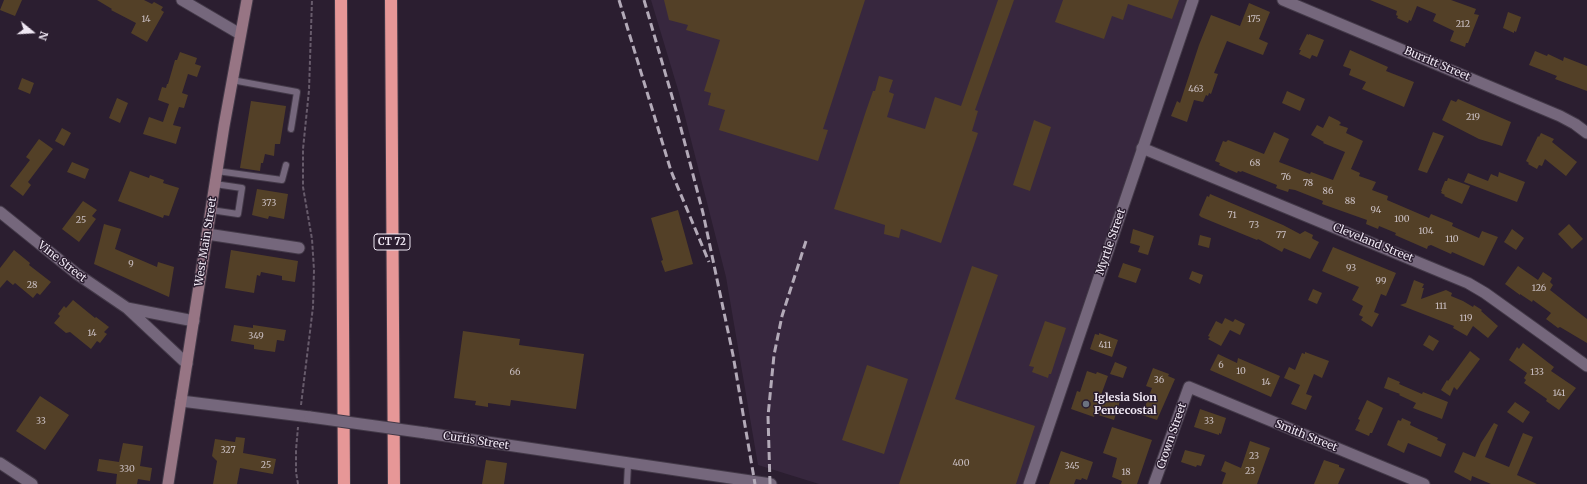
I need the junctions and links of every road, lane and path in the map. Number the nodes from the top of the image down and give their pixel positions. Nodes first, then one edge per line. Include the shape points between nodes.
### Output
1 (182, 0) edge
2 (247, 0) edge
3 (312, 0) edge
4 (341, 0) edge
5 (391, 0) edge
6 (1193, 0) edge
7 (1283, 0) edge
8 (240, 34) junction
9 (232, 80) junction
10 (292, 129) dead end
11 (1587, 133) edge
12 (1142, 148) junction
13 (286, 165) dead end
14 (217, 171) junction
15 (215, 184) junction
16 (211, 210) junction
17 (0, 212) edge
18 (207, 234) junction
19 (299, 248) dead end
20 (127, 308) junction
21 (194, 321) junction
22 (187, 364) junction
23 (1587, 366) edge
24 (1189, 387) joint
25 (181, 401) junction
26 (301, 405) dead end
27 (298, 428) dead end
28 (0, 463) edge
29 (628, 464) junction
30 (32, 484) edge
31 (168, 484) edge
32 (298, 484) edge
33 (344, 484) edge
34 (394, 484) edge
35 (627, 484) edge
36 (771, 484) edge
37 (1029, 484) edge
38 (1154, 484) edge
39 (1424, 484) edge

1 - 8 street
2 - 8 main road, West Main Street
3 - 26 path via 310,90 303,149 303,187 312,239 314,307
4 - 33 highway
5 - 34 highway, CT 72
6 - 12 street, Myrtle Street
7 - 11 street, Burritt Street via 1560,116
8 - 9 main road, West Main Street
9 - 10 lane via 297,92
9 - 14 main road, West Main Street
12 - 23 street, Cleveland Street via 1468,283 1485,292
12 - 37 street, Myrtle Street
13 - 14 lane via 282,180
14 - 15 main road, West Main Street
15 - 16 main road, West Main Street
15 - 16 lane via 242,188 238,214
16 - 18 main road, West Main Street
17 - 20 street, Vine Street via 77,274
18 - 19 street
18 - 21 main road, West Main Street
20 - 21 street, Vine Street
20 - 22 street, Vine Street
21 - 22 main road, West Main Street
22 - 25 main road, West Main Street
24 - 38 street, Crown Street
24 - 39 street, Smith Street
25 - 29 street, Curtis Street, bridge via 426,433
25 - 31 main road, West Main Street
27 - 32 path
28 - 30 street
29 - 35 lane
29 - 36 street, Curtis Street

